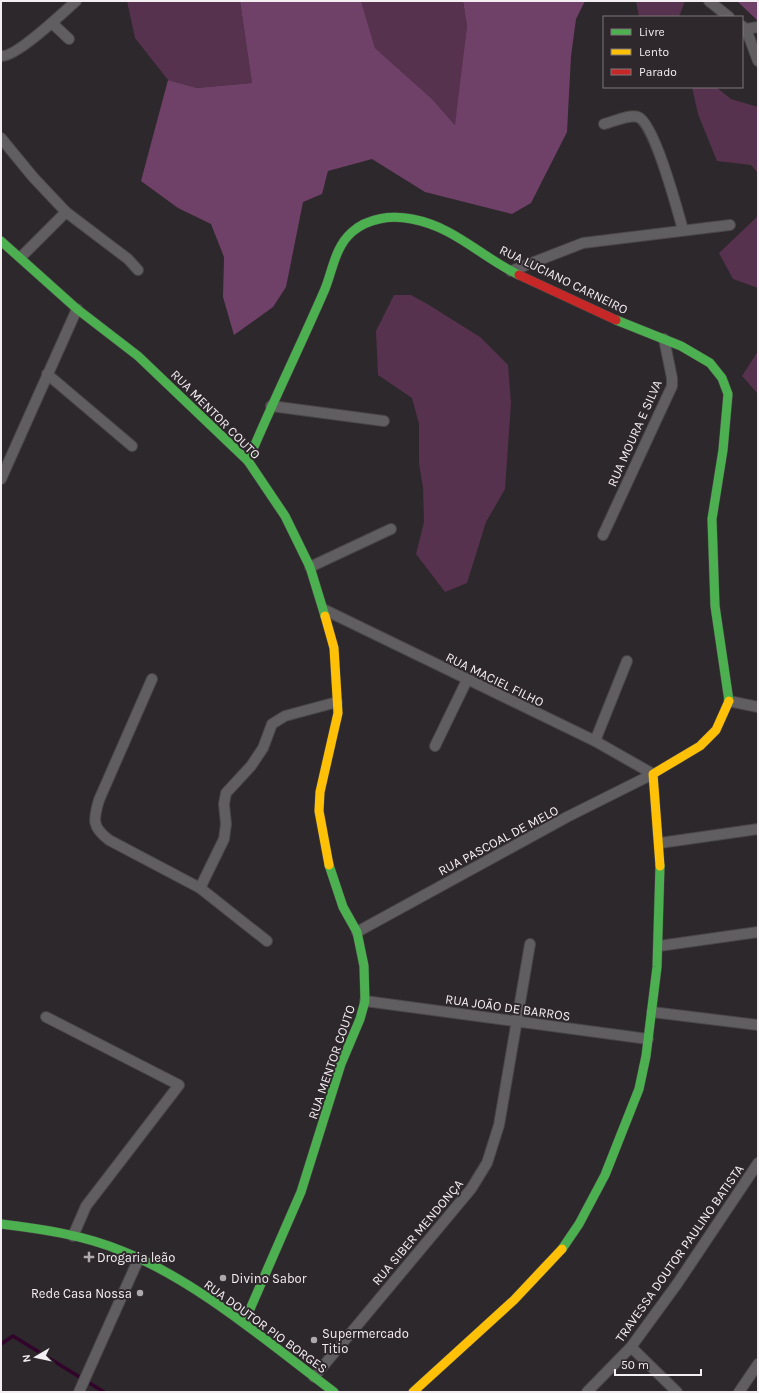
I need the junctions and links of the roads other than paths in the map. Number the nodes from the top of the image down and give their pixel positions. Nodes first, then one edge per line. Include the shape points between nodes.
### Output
1 (76, 1) edge
2 (709, 1) edge
3 (728, 16) edge
4 (52, 23) junction
5 (744, 27) edge
6 (758, 27) edge
7 (69, 39) dead end
8 (1, 56) edge
9 (758, 61) edge
10 (604, 124) dead end
11 (1, 138) edge
12 (66, 212) junction
13 (730, 225) dead end
14 (683, 230) junction
15 (1, 241) edge
16 (21, 257) junction
17 (138, 270) dead end
18 (511, 271) junction
19 (78, 309) junction
20 (664, 339) junction
21 (47, 374) junction
22 (270, 406) junction
23 (384, 421) dead end
24 (132, 446) dead end
25 (248, 460) junction
26 (1, 477) edge
27 (391, 529) dead end
28 (603, 535) dead end
29 (310, 567) junction
30 (325, 610) junction
31 (627, 661) dead end
32 (152, 679) dead end
33 (467, 680) junction
34 (729, 701) junction
35 (337, 702) junction
36 (758, 707) edge
37 (595, 741) junction
38 (434, 746) dead end
39 (653, 774) junction
40 (758, 829) edge
41 (660, 843) junction
42 (200, 888) junction
43 (357, 932) junction
44 (758, 932) edge
45 (267, 941) dead end
46 (530, 944) dead end
47 (659, 946) junction
48 (365, 1001) junction
49 (652, 1012) junction
50 (46, 1017) dead end
51 (517, 1022) junction
52 (758, 1025) edge
53 (648, 1038) junction
54 (758, 1163) edge
55 (1, 1224) edge
56 (73, 1236) junction
57 (139, 1258) junction
58 (244, 1323) junction
59 (631, 1347) junction
60 (758, 1364) edge
61 (314, 1377) junction
62 (81, 1388) edge
63 (334, 1392) edge
64 (413, 1392) edge
65 (587, 1392) edge
66 (677, 1392) edge
67 (739, 1392) edge

1 - 4 street
2 - 3 street
4 - 7 street
4 - 8 street via 11,54
5 - 6 street
5 - 9 street
10 - 14 street via 633,117 643,121 671,186
11 - 12 street
12 - 16 street
12 - 17 street
13 - 14 street
14 - 18 street via 583,243
15 - 16 street, RUA MENTOR COUTO
16 - 19 street, RUA MENTOR COUTO
18 - 20 street, RUA LUCIANO CARNEIRO
18 - 22 street, RUA LUCIANO CARNEIRO via 448,232 412,219 388,217 364,223 351,233 338,250 325,288
19 - 21 street
19 - 25 street, RUA MENTOR COUTO via 138,356
20 - 28 street, RUA MOURA E SILVA via 672,386
20 - 34 street, RUA LUCIANO CARNEIRO via 710,363 722,378 728,394 723,450 712,519 715,606
21 - 24 street
21 - 26 street
22 - 23 street
22 - 25 street, RUA LUCIANO CARNEIRO
25 - 29 street, RUA MENTOR COUTO via 286,516
27 - 29 street
29 - 30 street, RUA MENTOR COUTO
30 - 33 street, RUA MACIEL FILHO
30 - 35 street, RUA MENTOR COUTO via 334,648
31 - 37 street
32 - 42 street via 99,800 95,825 99,833 109,840
33 - 37 street, RUA MACIEL FILHO
33 - 38 street
34 - 36 street
34 - 39 street via 716,730 700,746
35 - 42 street via 294,713 272,724 263,748 251,766 226,793 224,839
35 - 43 street, RUA MENTOR COUTO via 338,713 320,792 319,811 330,869 343,907
37 - 39 street, RUA MACIEL FILHO
39 - 41 street
39 - 43 street, RUA PASCOAL DE MELO via 560,821
40 - 41 street
41 - 47 street
42 - 45 street
43 - 48 street, RUA MENTOR COUTO via 364,966
44 - 47 street
46 - 51 street, RUA SIBER MENDONÇA
47 - 49 street
48 - 51 street, RUA JOÃO DE BARROS
48 - 58 street, RUA MENTOR COUTO via 341,1064 301,1192
49 - 52 street
49 - 53 street
50 - 56 street via 179,1084 86,1206
51 - 53 street, RUA JOÃO DE BARROS
51 - 61 street, RUA SIBER MENDONÇA via 493,1147 472,1189
53 - 64 street via 637,1096 592,1202 569,1239 533,1282
54 - 59 street, TRAVESSA DOUTOR PAULINO BATISTA via 677,1284
55 - 56 street, RUA DOUTOR PIO BORGES
56 - 57 street, RUA DOUTOR PIO BORGES via 107,1245
57 - 58 street, RUA DOUTOR PIO BORGES via 178,1279
57 - 62 street
58 - 61 street, RUA DOUTOR PIO BORGES
59 - 65 street, TRAVESSA DOUTOR PAULINO BATISTA
59 - 66 street
60 - 67 street
61 - 63 street, RUA DOUTOR PIO BORGES

